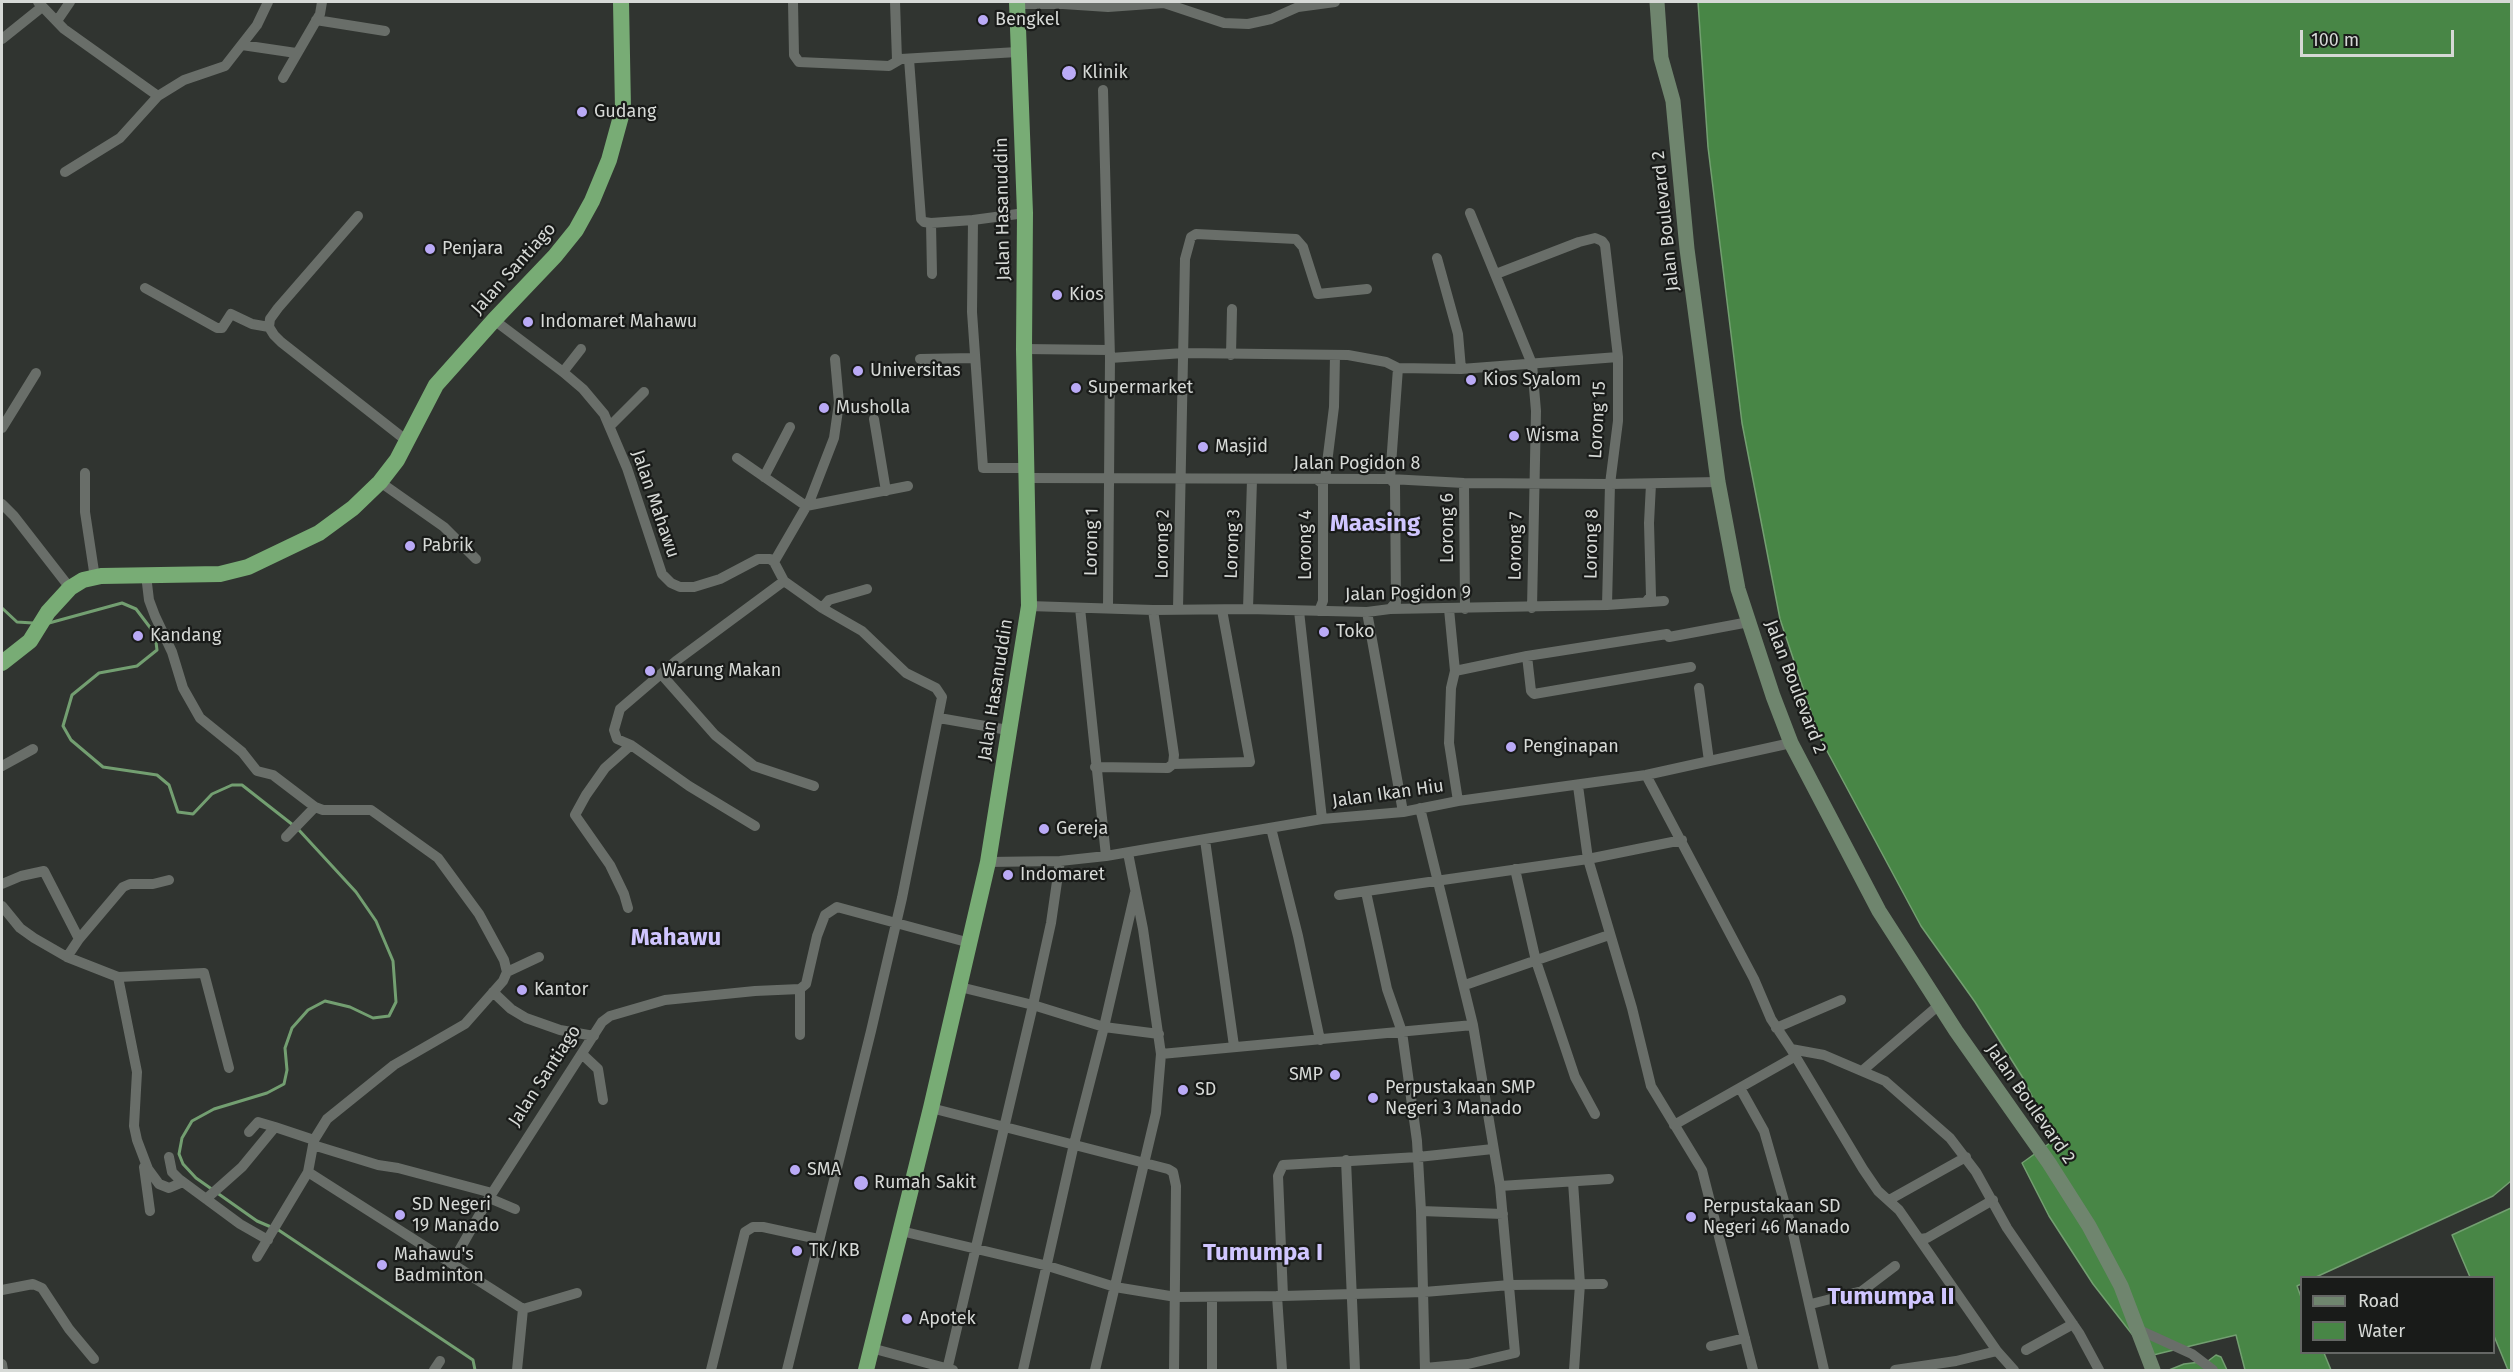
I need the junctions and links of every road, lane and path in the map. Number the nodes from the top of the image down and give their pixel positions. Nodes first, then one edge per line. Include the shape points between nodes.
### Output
1 (70, 2) edge
2 (267, 2) edge
3 (322, 2) edge
4 (621, 2) edge
5 (793, 2) edge
6 (895, 2) edge
7 (1166, 2) edge
8 (1335, 2) edge
9 (1657, 2) edge
10 (1017, 3) edge
11 (40, 4) edge
12 (316, 20) junction
13 (57, 21) junction
14 (385, 31) dead end
15 (2, 39) edge
16 (242, 45) junction
17 (1017, 51) junction
18 (296, 53) junction
19 (909, 58) junction
20 (897, 60) junction
21 (283, 78) dead end
22 (1103, 90) dead end
23 (158, 96) junction
24 (65, 172) dead end
25 (1024, 213) junction
26 (1470, 213) dead end
27 (358, 216) dead end
28 (973, 220) junction
29 (931, 223) junction
30 (1437, 258) dead end
31 (932, 274) dead end
32 (1496, 274) junction
33 (145, 288) dead end
34 (1366, 289) dead end
35 (1232, 309) dead end
36 (494, 320) junction
37 (269, 327) junction
38 (581, 349) dead end
39 (1024, 349) junction
40 (1184, 353) junction
41 (1109, 354) junction
42 (1231, 355) junction
43 (1335, 355) junction
44 (1618, 357) junction
45 (974, 358) junction
46 (835, 359) dead end
47 (920, 359) dead end
48 (1532, 364) junction
49 (1398, 368) junction
50 (1461, 369) junction
51 (563, 372) junction
52 (36, 373) dead end
53 (644, 392) dead end
54 (874, 420) dead end
55 (610, 426) junction
56 (790, 427) dead end
57 (2, 428) edge
58 (407, 441) junction
59 (737, 458) dead end
60 (85, 472) dead end
61 (1026, 473) junction
62 (764, 477) junction
63 (1110, 478) junction
64 (1180, 479) junction
65 (1390, 479) junction
66 (1252, 480) junction
67 (1321, 480) junction
68 (380, 482) junction
69 (1718, 482) junction
70 (1464, 483) junction
71 (1534, 484) junction
72 (1610, 484) junction
73 (1651, 484) junction
74 (908, 486) dead end
75 (886, 491) junction
76 (2, 504) edge
77 (806, 507) junction
78 (476, 559) dead end
79 (774, 562) junction
80 (146, 575) junction
81 (95, 578) junction
82 (784, 581) junction
83 (70, 588) junction
84 (867, 589) dead end
85 (1664, 601) dead end
86 (1646, 602) junction
87 (1607, 605) junction
88 (1029, 606) junction
89 (1108, 607) junction
90 (822, 608) junction
91 (1080, 608) junction
92 (1532, 608) junction
93 (1178, 609) junction
94 (1248, 609) junction
95 (1390, 609) junction
96 (1449, 609) junction
97 (1465, 609) junction
98 (1153, 610) junction
99 (1222, 610) junction
100 (1299, 611) junction
101 (1319, 611) junction
102 (1366, 612) junction
103 (1749, 622) junction
104 (1527, 656) junction
105 (2, 663) edge
106 (1691, 667) dead end
107 (1455, 671) junction
108 (662, 675) junction
109 (1699, 688) dead end
110 (939, 718) junction
111 (1008, 730) junction
112 (1791, 743) junction
113 (631, 745) junction
114 (33, 749) dead end
115 (1709, 761) junction
116 (1173, 764) junction
117 (2, 766) edge
118 (1095, 767) junction
119 (1646, 774) junction
120 (814, 786) dead end
121 (1578, 786) junction
122 (1458, 801) junction
123 (315, 807) junction
124 (1420, 808) junction
125 (1403, 812) junction
126 (1322, 819) junction
127 (755, 826) dead end
128 (1272, 828) junction
129 (289, 834) dead end
130 (1205, 840) junction
131 (1682, 840) junction
132 (1128, 853) junction
133 (1106, 856) junction
134 (1588, 859) junction
135 (1060, 861) junction
136 (988, 862) junction
137 (1515, 868) junction
138 (1438, 879) junction
139 (169, 880) dead end
140 (2, 884) edge
141 (1366, 892) junction
142 (1135, 893) junction
143 (1339, 895) dead end
144 (2, 906) edge
145 (628, 908) dead end
146 (896, 922) junction
147 (1609, 935) junction
148 (79, 939) junction
149 (970, 943) junction
150 (67, 957) junction
151 (539, 957) dead end
152 (1536, 961) junction
153 (507, 972) junction
154 (118, 977) junction
155 (1465, 985) junction
156 (960, 987) junction
157 (800, 989) junction
158 (493, 992) junction
159 (1841, 1000) dead end
160 (1034, 1005) junction
161 (1939, 1005) junction
162 (1473, 1025) junction
163 (1104, 1027) junction
164 (1776, 1028) junction
165 (1402, 1032) junction
166 (1159, 1034) junction
167 (800, 1035) dead end
168 (594, 1036) junction
169 (1320, 1040) junction
170 (1234, 1046) junction
171 (1793, 1053) junction
172 (582, 1054) junction
173 (1161, 1054) junction
174 (229, 1068) dead end
175 (1862, 1071) junction
176 (1740, 1088) junction
177 (603, 1100) dead end
178 (931, 1108) junction
179 (1595, 1114) dead end
180 (1674, 1125) junction
181 (1006, 1126) junction
182 (275, 1128) junction
183 (249, 1132) dead end
184 (314, 1143) junction
185 (1074, 1144) junction
186 (1493, 1149) junction
187 (141, 1151) junction
188 (169, 1157) dead end
189 (1418, 1157) junction
190 (1966, 1157) junction
191 (1346, 1160) junction
192 (1143, 1163) junction
193 (308, 1172) junction
194 (1609, 1179) dead end
195 (183, 1182) junction
196 (1573, 1182) junction
197 (1500, 1186) junction
198 (209, 1195) junction
199 (490, 1196) junction
200 (1889, 1200) junction
201 (1993, 1200) junction
202 (515, 1209) dead end
203 (150, 1211) dead end
204 (1421, 1211) junction
205 (1503, 1215) junction
206 (901, 1231) junction
207 (270, 1236) junction
208 (818, 1239) junction
209 (1921, 1239) junction
210 (977, 1248) junction
211 (257, 1257) dead end
212 (452, 1263) junction
213 (1048, 1266) junction
214 (1895, 1266) dead end
215 (1580, 1284) junction
216 (1603, 1284) dead end
217 (1510, 1285) junction
218 (1115, 1287) junction
219 (2, 1290) edge
220 (1353, 1292) junction
221 (1424, 1292) junction
222 (577, 1293) dead end
223 (1280, 1296) junction
224 (1176, 1297) junction
225 (1212, 1298) junction
226 (1811, 1304) junction
227 (523, 1309) junction
228 (2073, 1324) junction
229 (2137, 1329) junction
230 (1745, 1338) junction
231 (1711, 1346) dead end
232 (871, 1348) junction
233 (2026, 1350) dead end
234 (1997, 1351) junction
235 (94, 1359) dead end
236 (2, 1364) edge
237 (1425, 1369) edge
238 (950, 1370) edge
239 (3, 1371) edge
240 (517, 1371) edge
241 (711, 1371) edge
242 (787, 1371) edge
243 (866, 1371) edge
244 (1023, 1371) edge
245 (1095, 1371) edge
246 (1173, 1371) edge
247 (1212, 1371) edge
248 (1282, 1371) edge
249 (1355, 1371) edge
250 (1574, 1371) edge
251 (1753, 1371) edge
252 (1824, 1371) edge
253 (1895, 1371) edge
254 (2014, 1371) edge
255 (2099, 1371) edge
256 (2153, 1371) edge
257 (2213, 1371) edge

1 - 13 street
2 - 16 street
3 - 12 street
4 - 36 highway, Jalan Santiago via 623,109 609,160 576,230
5 - 20 street via 796,61 888,66
6 - 20 street
7 - 8 street via 1224,23 1248,24 1298,7
7 - 10 street via 1108,7
9 - 69 main road, Jalan Boulevard 2 via 1660,48 1673,101 1687,249
10 - 17 highway, Jalan Hasanuddin
11 - 13 street
11 - 15 street
12 - 14 street
12 - 18 street
13 - 23 street
16 - 18 street
16 - 23 street via 225,66 184,80
17 - 19 street
17 - 25 highway, Jalan Hasanuddin
18 - 21 street
19 - 20 street
19 - 29 street via 919,210 922,221
22 - 41 street, Lorong 1
23 - 24 street via 120,138
25 - 28 street
25 - 39 highway, Jalan Hasanuddin
26 - 32 street, Lorong 7
27 - 37 street via 278,308
28 - 29 street
28 - 45 street
29 - 31 street
30 - 50 street via 1458,334
32 - 44 street, Lorong 15 via 1562,247 1595,238 1602,241
32 - 48 street, Lorong 7
33 - 37 street via 217,328 222,328 231,314
34 - 40 street, Lorong 2 via 1318,294 1303,247 1296,239 1194,234 1185,259
35 - 42 street
36 - 51 street, Jalan Mahawu
36 - 58 highway, Jalan Santiago via 436,385
37 - 58 street via 281,342
38 - 51 street
39 - 41 street
39 - 61 highway, Jalan Hasanuddin
40 - 41 street
40 - 42 street
40 - 64 street, Lorong 2
41 - 63 street, Lorong 1
42 - 43 street
43 - 49 street via 1386,362
43 - 67 street via 1334,407
44 - 48 street
44 - 72 street, Lorong 15 via 1618,421
45 - 47 street
45 - 61 street, Jalan Pogidon 8 via 983,468
46 - 77 street via 839,403 834,438
48 - 50 street
48 - 71 street, Lorong 7 via 1536,411
49 - 50 street
49 - 65 street
51 - 55 street, Jalan Mahawu via 592,399
52 - 57 street
53 - 55 street
54 - 75 street
55 - 79 street, Jalan Mahawu via 662,574 671,583 694,587 720,579 758,559
56 - 62 street
58 - 68 highway, Jalan Santiago
59 - 62 street
60 - 81 street via 85,512
61 - 63 street, Jalan Pogidon 8
61 - 88 highway, Jalan Hasanuddin
62 - 77 street
63 - 64 street, Jalan Pogidon 8
63 - 89 street, Lorong 1
64 - 66 street, Jalan Pogidon 8
64 - 93 street, Lorong 2
65 - 67 street, Jalan Pogidon 8
65 - 70 street, Jalan Pogidon 8
65 - 95 street via 1395,484 1396,602
66 - 67 street, Jalan Pogidon 8
66 - 94 street, Lorong 3
67 - 101 street, Lorong 4 via 1323,601
68 - 78 street via 444,527
68 - 80 highway, Jalan Santiago via 319,533 248,567 220,574
69 - 73 street, Jalan Pogidon 8
69 - 103 main road, Jalan Boulevard 2 via 1738,589
70 - 71 street, Jalan Pogidon 8
70 - 97 street, Lorong 6
71 - 72 street, Jalan Pogidon 8
71 - 92 street, Lorong 7
72 - 73 street, Jalan Pogidon 8
72 - 87 street, Lorong 8
73 - 86 street via 1651,596
74 - 75 street
75 - 77 street
76 - 83 street
77 - 79 street
79 - 82 street
80 - 81 highway, Jalan Santiago
80 - 123 street via 155,616 183,688 200,717 242,752 257,771 273,775
81 - 83 highway, Jalan Santiago
82 - 90 street
82 - 108 street
83 - 105 highway, Jalan Santiago via 48,612 30,641
84 - 90 street via 829,600
85 - 86 street, Jalan Pogidon 9
86 - 87 street, Jalan Pogidon 9
87 - 92 street, Jalan Pogidon 9
88 - 91 street, Jalan Pogidon 9
88 - 111 highway, Jalan Hasanuddin
89 - 91 street, Jalan Pogidon 9
89 - 98 street, Jalan Pogidon 9
90 - 110 street via 876,642 906,673 939,690
91 - 118 street
92 - 97 street, Jalan Pogidon 9
93 - 98 street, Jalan Pogidon 9
93 - 99 street, Jalan Pogidon 9
94 - 99 street, Jalan Pogidon 9
94 - 100 street, Jalan Pogidon 9
95 - 96 street, Jalan Pogidon 9
95 - 102 street, Jalan Pogidon 9
96 - 97 street, Jalan Pogidon 9
96 - 107 street
98 - 116 street
99 - 116 street via 1250,762
100 - 101 street, Jalan Pogidon 9
100 - 126 street
101 - 102 street, Jalan Pogidon 9
102 - 125 street
103 - 104 street via 1669,638 1666,634
103 - 112 main road, Jalan Boulevard 2
104 - 106 street via 1534,694
104 - 107 street
107 - 122 street via 1449,743
108 - 113 street via 617,715 614,735
108 - 120 street via 715,735 754,766
109 - 115 street
110 - 111 street
110 - 146 street
111 - 136 highway, Jalan Hasanuddin
112 - 115 street, Jalan Ikan Hiu
112 - 161 main road, Jalan Boulevard 2 via 1879,910
113 - 127 street
113 - 145 street via 605,768 575,815 610,865
114 - 117 street
115 - 119 street, Jalan Ikan Hiu
116 - 118 street via 1168,768
118 - 133 street
119 - 121 street, Jalan Ikan Hiu
119 - 131 street
121 - 122 street, Jalan Ikan Hiu
121 - 134 street
122 - 124 street, Jalan Ikan Hiu
123 - 129 street
123 - 153 street via 371,810 438,858 480,914
124 - 125 street, Jalan Ikan Hiu
124 - 138 street
125 - 126 street, Jalan Ikan Hiu
126 - 128 street, Jalan Ikan Hiu
128 - 130 street, Jalan Ikan Hiu
128 - 169 street
130 - 132 street, Jalan Ikan Hiu
130 - 170 street
131 - 134 street
131 - 164 street
132 - 133 street, Jalan Ikan Hiu
132 - 142 street
133 - 135 street, Jalan Ikan Hiu
134 - 137 street
134 - 147 street
135 - 136 street, Jalan Ikan Hiu
135 - 160 street
136 - 149 highway, Jalan Hasanuddin
137 - 138 street
137 - 152 street
138 - 141 street
138 - 155 street
139 - 148 street via 126,885
140 - 148 street via 44,871
141 - 143 street
141 - 165 street via 1387,989
142 - 163 street
142 - 166 street
144 - 150 street via 20,928
146 - 149 street
146 - 157 street via 839,907 830,909 817,936 806,984
146 - 208 street
147 - 152 street
147 - 180 street via 1651,1086
148 - 150 street
149 - 156 highway, Jalan Hasanuddin
150 - 154 street
151 - 153 street
152 - 155 street
152 - 179 street via 1575,1077
153 - 158 street
154 - 174 street via 204,973
154 - 187 street via 136,1067 134,1129
155 - 162 street
156 - 160 street
156 - 178 highway, Jalan Hasanuddin
157 - 167 street
157 - 168 street, Jalan Santiago via 665,1000 614,1013 602,1022
158 - 168 street via 526,1018
158 - 184 street via 465,1024 394,1065 334,1113
159 - 164 street
160 - 163 street
160 - 181 street
161 - 175 street
161 - 229 main road, Jalan Boulevard 2 via 2089,1226 2121,1286
162 - 165 street
162 - 186 street
163 - 166 street
163 - 185 street
164 - 171 street
165 - 169 street
165 - 189 street
166 - 173 street
168 - 172 street, Jalan Santiago
169 - 170 street
170 - 173 street
171 - 175 street via 1814,1052
171 - 176 street
171 - 200 street via 1863,1170
172 - 177 street via 598,1069
172 - 199 street, Jalan Santiago
173 - 192 street via 1156,1113
175 - 190 street via 1892,1086
176 - 180 street
176 - 226 street via 1764,1131
178 - 181 street
178 - 206 highway, Jalan Hasanuddin
180 - 230 street via 1705,1177
181 - 185 street
181 - 210 street
182 - 183 street via 258,1122
182 - 184 street
182 - 198 street via 242,1167
184 - 193 street
184 - 199 street
185 - 192 street
185 - 213 street
186 - 189 street
186 - 197 street
187 - 195 street via 159,1184 172,1187
187 - 203 street
188 - 195 street via 173,1174
189 - 191 street
189 - 204 street
190 - 200 street
190 - 201 street
191 - 220 street
191 - 223 street via 1292,1163 1280,1168
192 - 218 street
192 - 224 street via 1168,1169 1175,1176
193 - 207 street
193 - 212 street
194 - 196 street
195 - 198 street
196 - 197 street
196 - 215 street
197 - 205 street
198 - 207 street via 240,1224
199 - 202 street
199 - 212 street, Jalan Santiago
200 - 209 street
201 - 209 street
201 - 228 street
204 - 205 street
204 - 221 street
205 - 217 street
206 - 210 street
206 - 232 highway, Jalan Hasanuddin
207 - 211 street
208 - 241 street via 763,1227 745,1232
208 - 242 street
209 - 234 street
210 - 213 street
210 - 238 street
212 - 227 street
213 - 218 street
213 - 244 street
214 - 226 street via 1862,1291
215 - 216 street
215 - 217 street
215 - 250 street
217 - 221 street
217 - 237 street via 1515,1353
218 - 224 street
218 - 245 street
219 - 235 street via 33,1284 42,1288
220 - 221 street
220 - 223 street
220 - 249 street
221 - 237 street
222 - 227 street
223 - 225 street
223 - 248 street
224 - 225 street
224 - 246 street
225 - 247 street
226 - 252 street
227 - 240 street
228 - 233 street
228 - 255 street
229 - 256 main road, Jalan Boulevard 2
229 - 257 street via 2192,1354
230 - 231 street
230 - 251 street
232 - 238 street
232 - 243 highway, Jalan Hasanuddin
234 - 253 street
234 - 254 street
236 - 239 street

